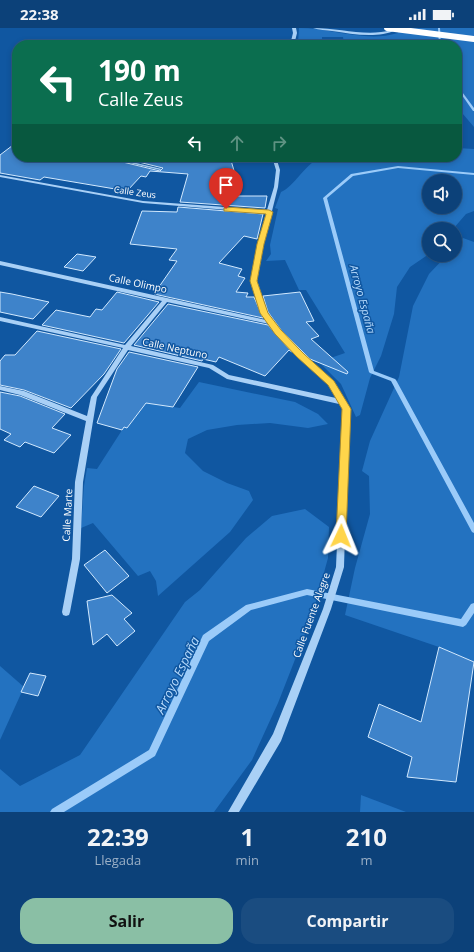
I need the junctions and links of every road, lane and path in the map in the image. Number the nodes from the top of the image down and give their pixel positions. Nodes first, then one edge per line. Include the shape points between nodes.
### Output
1 (294, 28) edge
2 (316, 28) edge
3 (387, 28) edge
4 (394, 28) edge
5 (474, 39) edge
6 (293, 40) edge
7 (128, 162) edge
8 (276, 162) edge
9 (160, 169) dead end
10 (0, 176) edge
11 (269, 212) junction
12 (0, 263) edge
13 (166, 299) junction
14 (0, 319) edge
15 (271, 322) junction
16 (126, 348) junction
17 (0, 388) edge
18 (343, 402) junction
19 (90, 420) junction
20 (66, 612) dead end
21 (233, 812) edge

1 - 6 street
2 - 4 street via 367,34 386,33
3 - 5 highway, bridge
7 - 9 street
8 - 11 street, Calle Fuente Alegre via 278,170 276,187
10 - 11 street, Calle Zeus via 136,201
11 - 15 street, Calle Fuente Alegre via 254,281 264,313
12 - 13 street, Calle Olimpo
13 - 15 street, Calle Olimpo
13 - 16 street, Calle Marte
14 - 16 street, Calle Neptuno
15 - 18 street, Calle Fuente Alegre via 300,355 331,383
16 - 18 street, Calle Neptuno via 211,366 227,378
16 - 19 street, Calle Marte via 94,397
17 - 19 street via 22,393
18 - 21 street, Calle Fuente Alegre via 346,409 340,567 328,609 277,737
19 - 20 street, Calle Marte via 79,482 76,559

